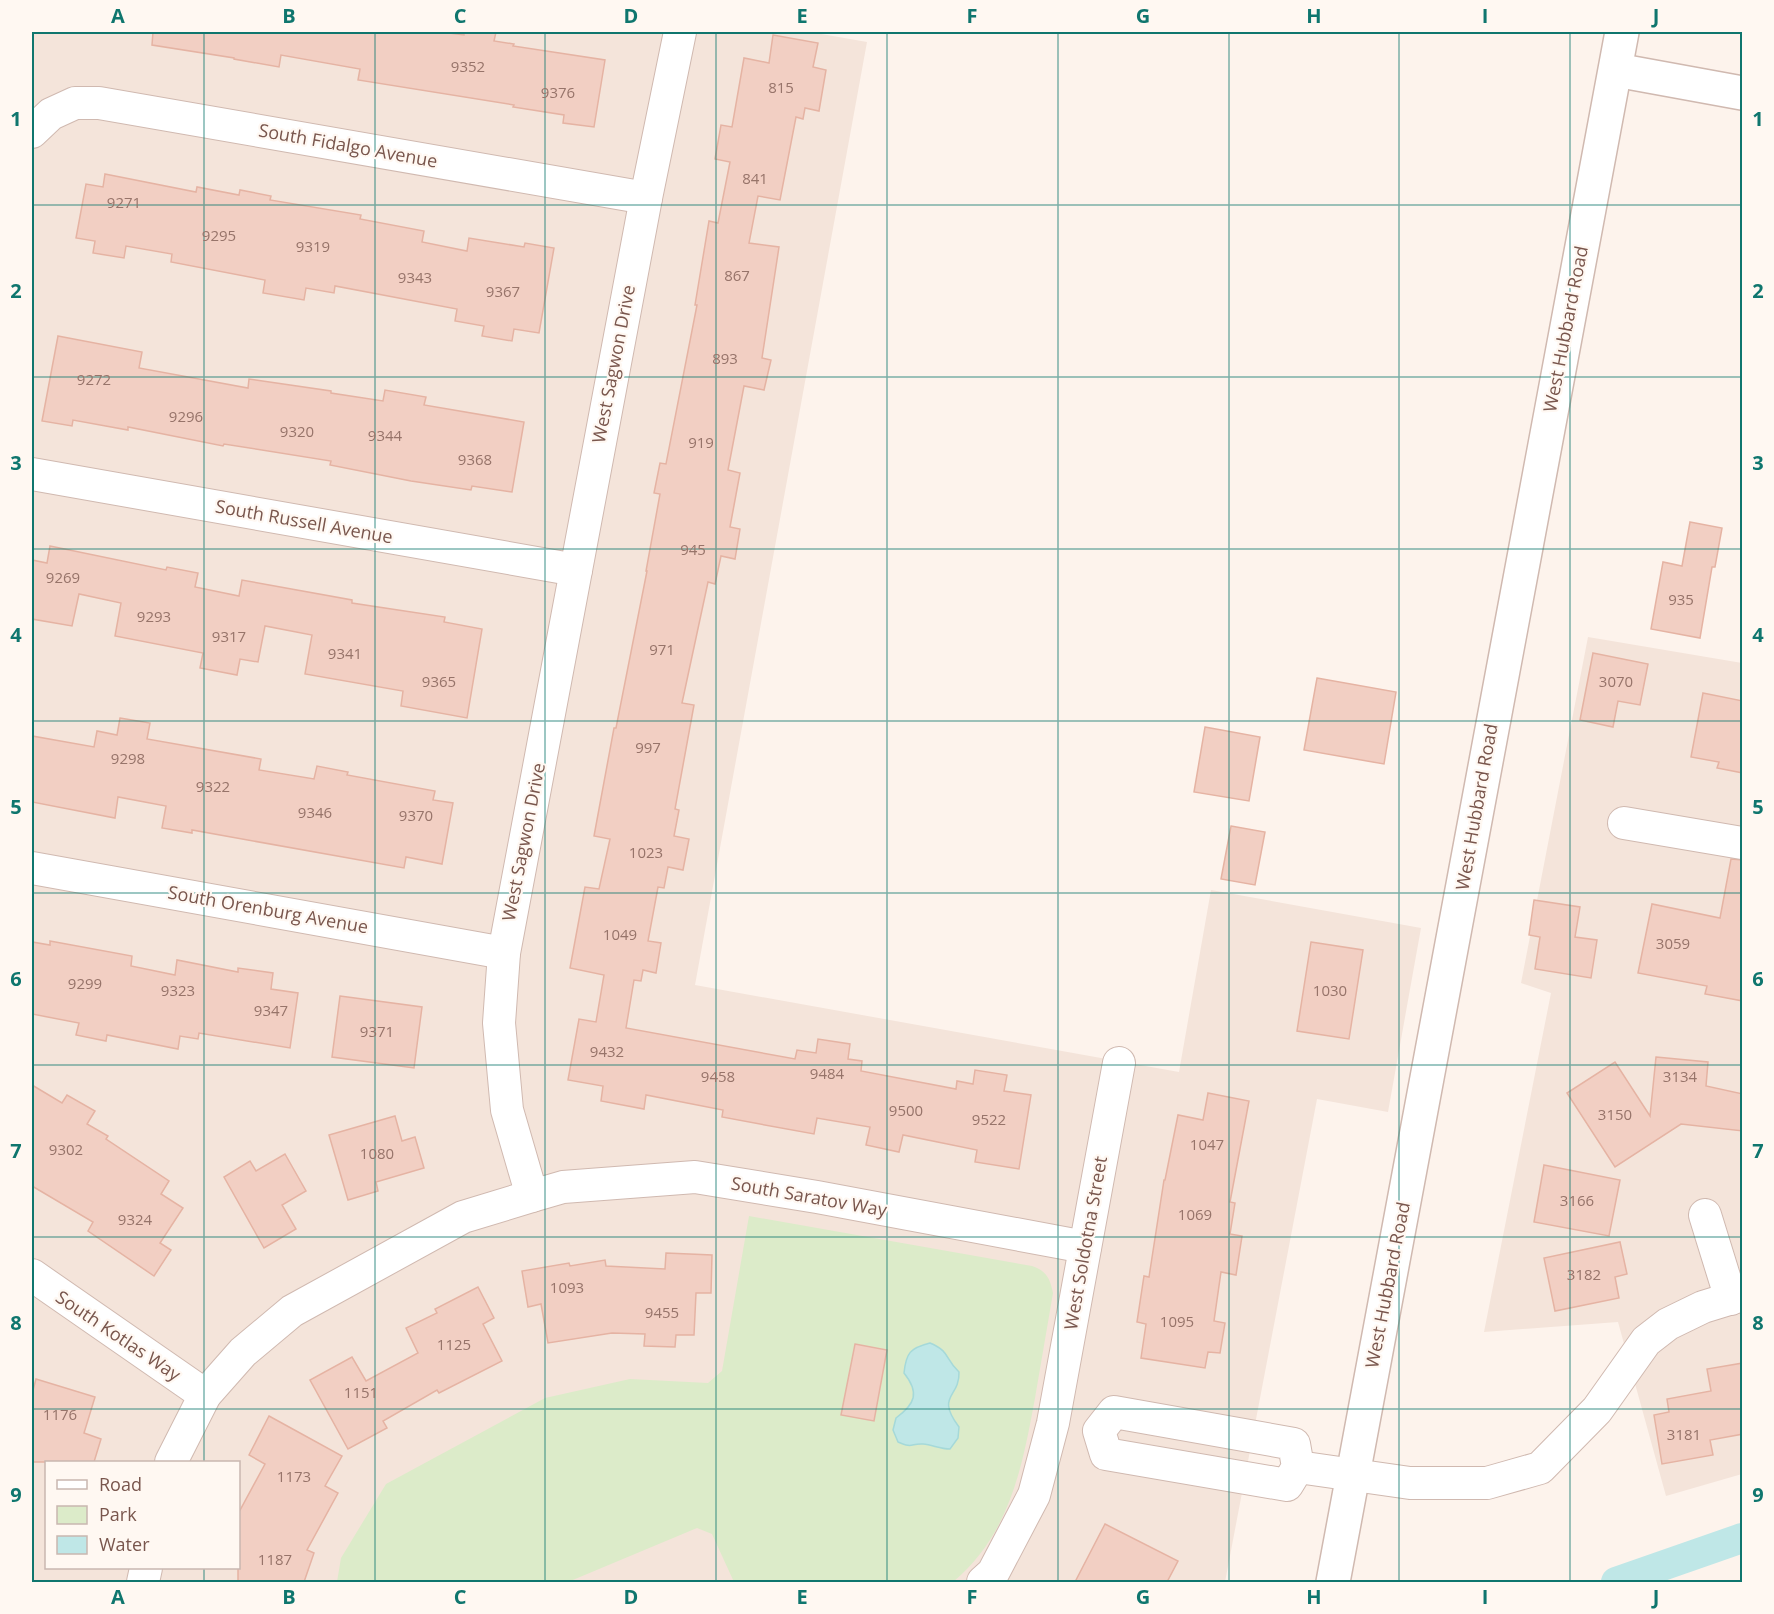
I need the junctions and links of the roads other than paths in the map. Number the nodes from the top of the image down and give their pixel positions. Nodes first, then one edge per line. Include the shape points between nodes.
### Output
1 (680, 32) edge
2 (1622, 32) edge
3 (1616, 70) junction
4 (1743, 93) edge
5 (41, 123) edge
6 (646, 198) junction
7 (32, 474) edge
8 (576, 570) junction
9 (1624, 823) dead end
10 (1743, 843) edge
11 (32, 868) edge
12 (504, 953) junction
13 (1119, 1063) dead end
14 (532, 1196) junction
15 (1705, 1215) dead end
16 (1085, 1247) junction
17 (32, 1275) edge
18 (1737, 1297) edge
19 (205, 1395) junction
20 (1053, 1423) junction
21 (1099, 1431) junction
22 (172, 1461) edge
23 (1298, 1467) junction
24 (1353, 1475) junction
25 (983, 1582) edge
26 (1333, 1582) edge

1 - 6 street, West Sagwon Drive
2 - 3 street, West Hubbard Road
3 - 4 street
3 - 24 street, West Hubbard Road
5 - 6 street, South Fidalgo Avenue via 75,103 99,103
6 - 8 street, West Sagwon Drive
7 - 8 street, South Russell Avenue
8 - 12 street, West Sagwon Drive
9 - 10 street
11 - 12 street, South Orenburg Avenue
12 - 14 street, West Sagwon Drive via 499,1023 507,1110
13 - 16 street, West Soldotna Street
14 - 16 street, South Saratov Way via 563,1187 695,1177
14 - 19 street via 463,1217 292,1311 243,1352
15 - 18 street
16 - 20 street, West Soldotna Street
17 - 19 street, South Kotlas Way
18 - 24 street via 1676,1320 1646,1341 1596,1410 1540,1468 1487,1483 1410,1484
19 - 22 street
20 - 21 street
20 - 25 street, West Soldotna Street via 1034,1495 993,1573
21 - 23 street via 1106,1454 1287,1485
21 - 23 street via 1114,1412 1283,1442 1294,1444
23 - 24 street
24 - 26 street, West Hubbard Road

